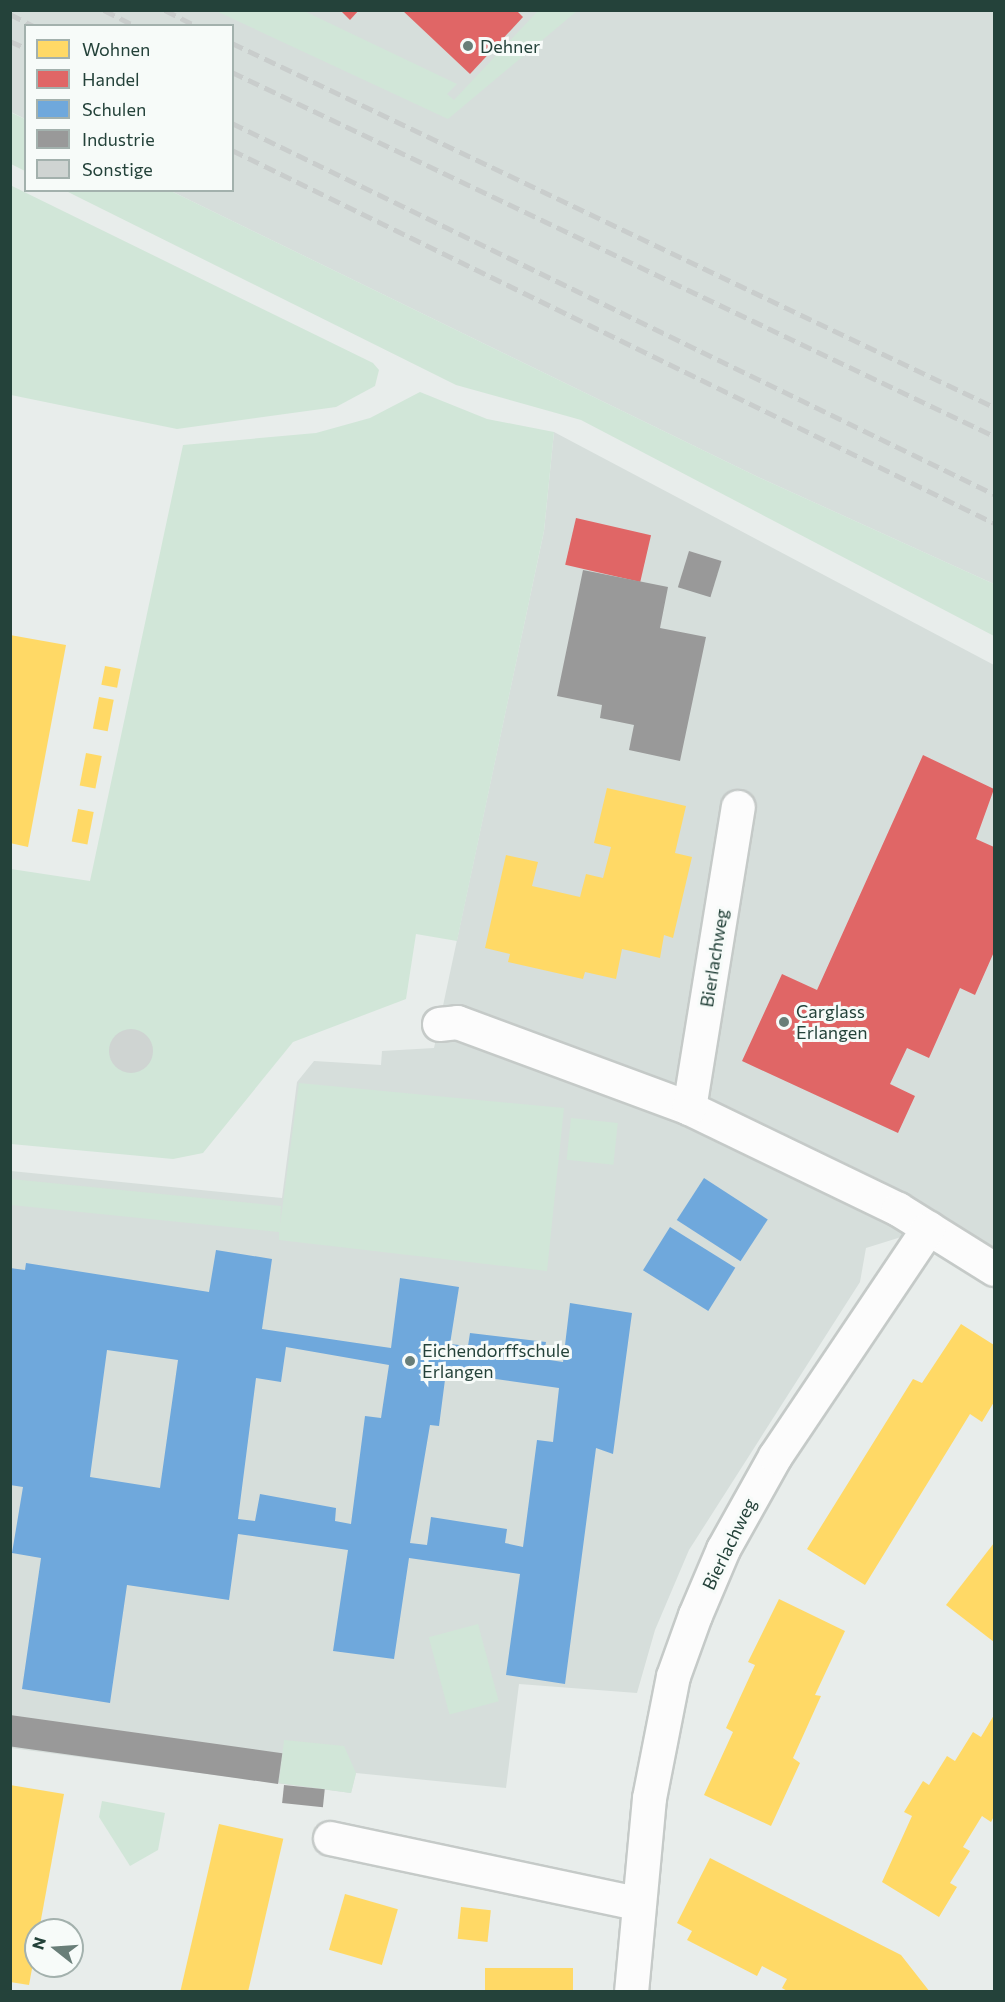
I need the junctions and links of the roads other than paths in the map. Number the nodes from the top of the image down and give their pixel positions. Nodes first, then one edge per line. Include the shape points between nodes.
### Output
1 (738, 807) dead end
2 (439, 1024) dead end
3 (689, 1108) junction
4 (928, 1228) junction
5 (994, 1269) edge
6 (330, 1838) dead end
7 (637, 1903) junction
8 (631, 1992) edge

1 - 3 street, Bierlachweg
2 - 3 street via 457,1022
3 - 4 street
4 - 5 street
4 - 7 street, Bierlachweg via 774,1456 723,1549 673,1676 649,1798
6 - 7 street
7 - 8 street, Bierlachweg

